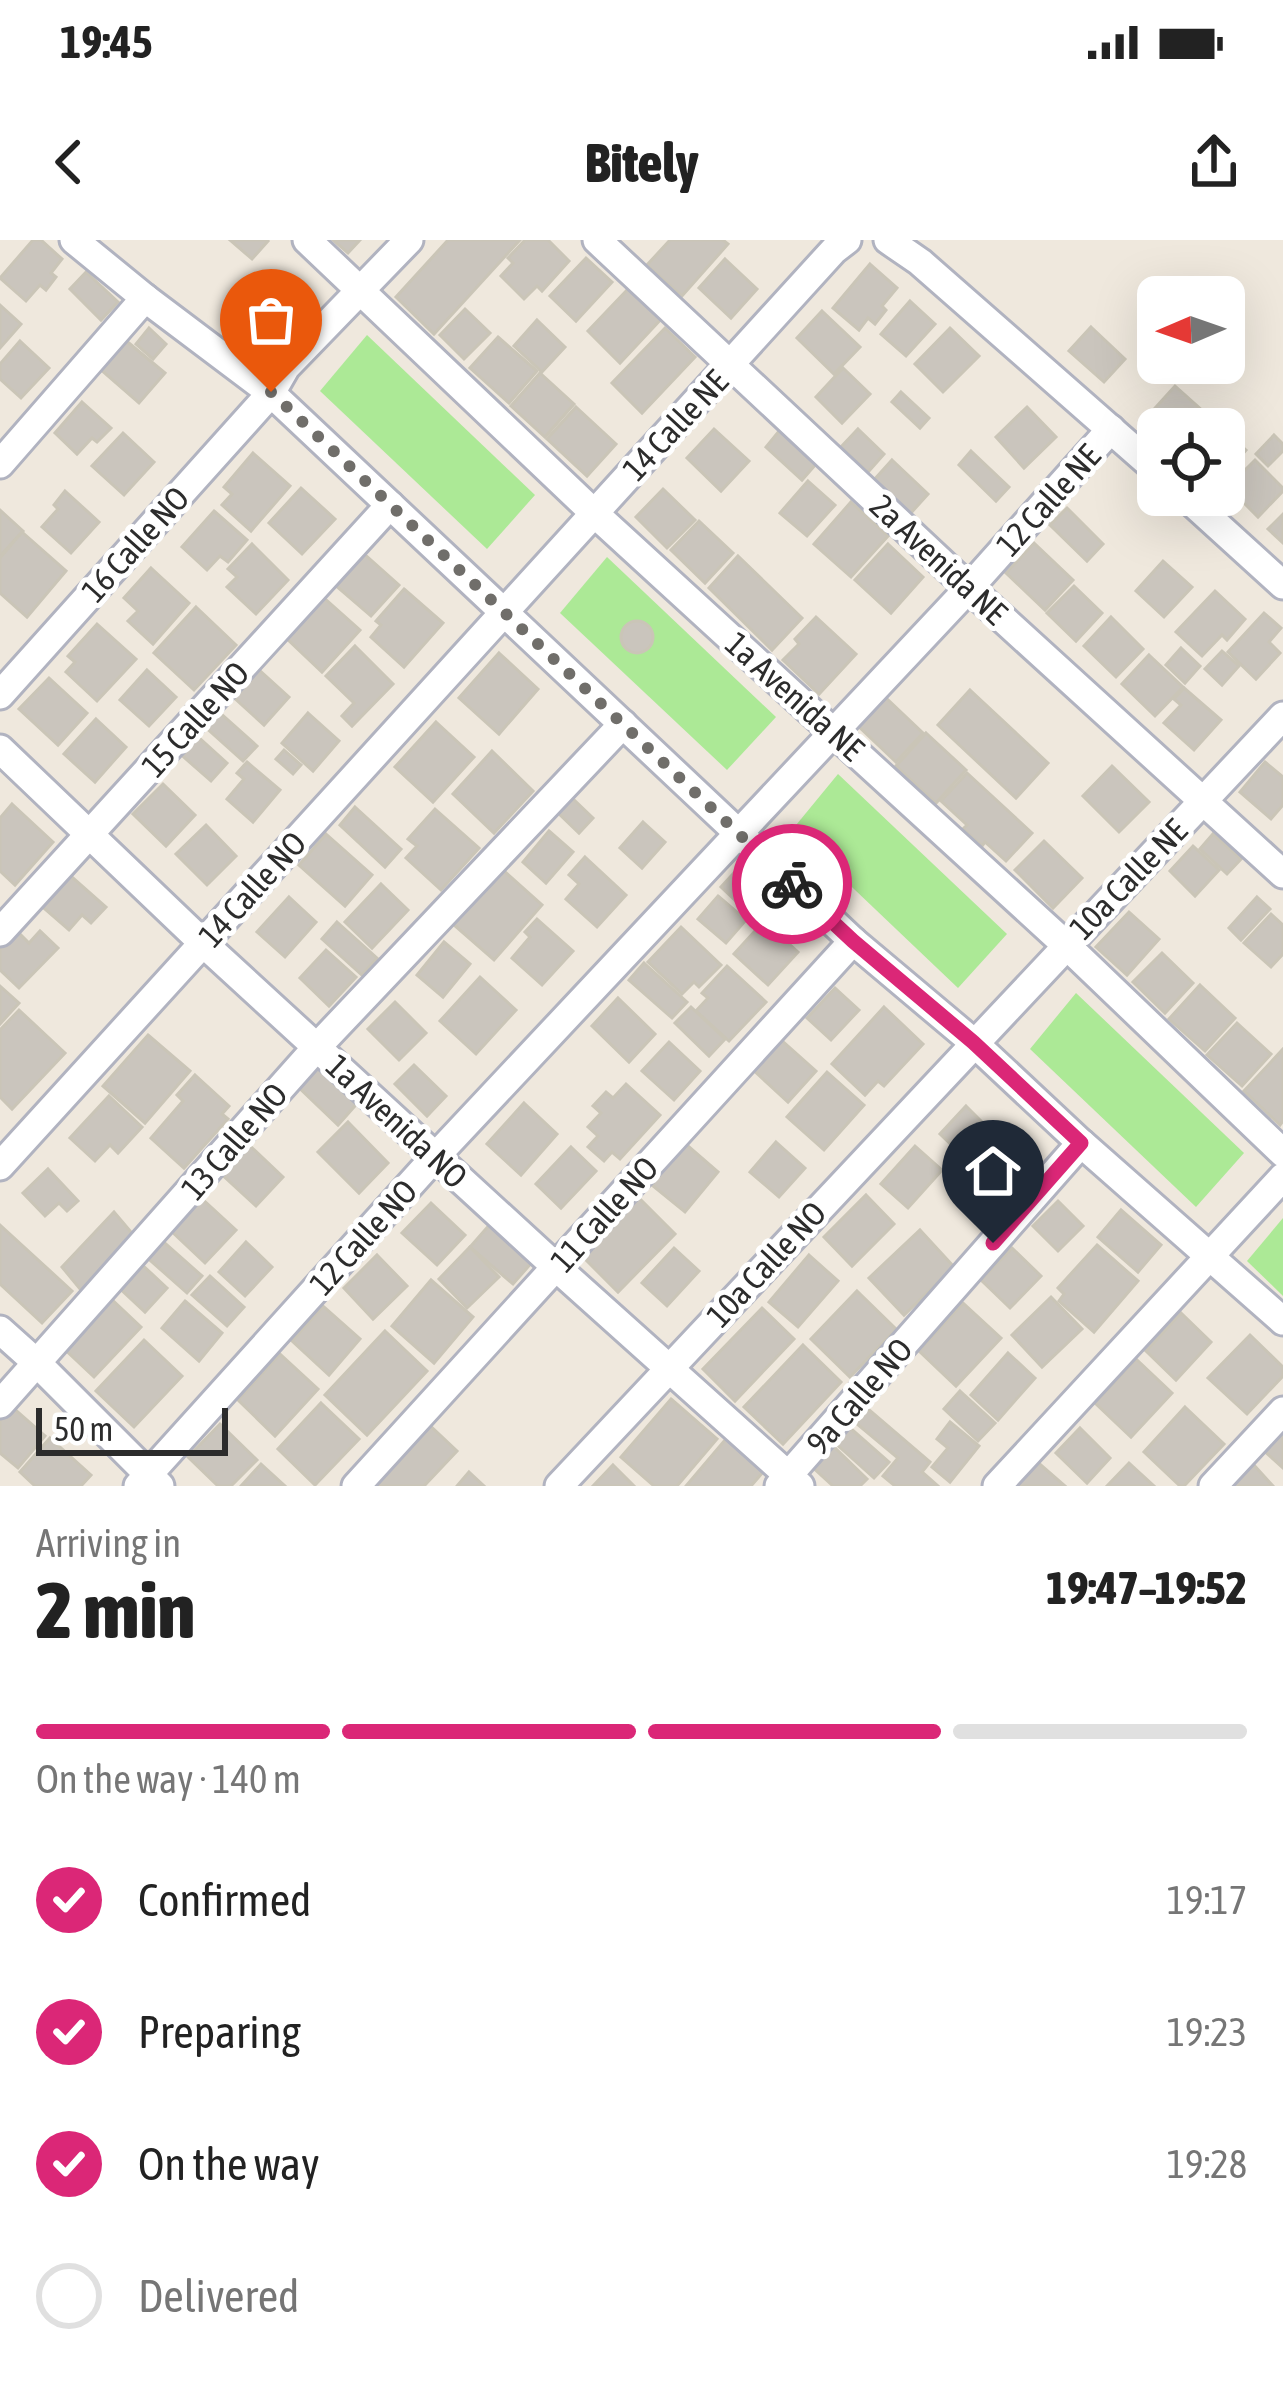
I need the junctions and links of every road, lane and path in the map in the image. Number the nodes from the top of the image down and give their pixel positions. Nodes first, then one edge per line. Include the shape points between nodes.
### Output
1 (74, 240) edge
2 (307, 240) edge
3 (409, 240) edge
4 (597, 240) edge
5 (848, 240) edge
6 (888, 240) edge
7 (360, 288) junction
8 (145, 298) junction
9 (730, 364) junction
10 (271, 392) junction
11 (1112, 429) junction
12 (1137, 452) edge
13 (0, 464) edge
14 (390, 505) junction
15 (593, 513) junction
16 (1207, 516) edge
17 (1283, 585) edge
18 (969, 588) junction
19 (503, 612) junction
20 (0, 695) edge
21 (1283, 716) edge
22 (622, 724) junction
23 (834, 732) junction
24 (0, 749) edge
25 (1204, 800) junction
26 (739, 834) junction
27 (88, 836) junction
28 (1283, 874) edge
29 (0, 932) edge
30 (853, 941) junction
31 (202, 943) junction
32 (1066, 945) junction
33 (973, 1042) junction
34 (317, 1047) junction
35 (1081, 1143) junction
36 (1283, 1153) edge
37 (435, 1157) junction
38 (0, 1166) edge
39 (1283, 1177) edge
40 (1211, 1256) junction
41 (556, 1267) junction
42 (1283, 1321) edge
43 (0, 1330) edge
44 (38, 1364) junction
45 (668, 1369) junction
46 (0, 1405) edge
47 (1283, 1411) edge
48 (148, 1482) edge
49 (789, 1482) edge
50 (356, 1486) edge
51 (559, 1486) edge
52 (997, 1486) edge
53 (1214, 1486) edge

1 - 8 street
2 - 7 street, 1a Avenida NE
3 - 7 street, 16 Calle NO
4 - 9 street, 2a Avenida NE
5 - 9 street, 14 Calle NE
6 - 11 street
7 - 10 street, 16 Calle NO
7 - 15 street, 1a Avenida NE
8 - 10 street
8 - 13 street
9 - 15 street, 14 Calle NE
9 - 18 street, 2a Avenida NE
10 - 14 street
10 - 20 street, 16 Calle NO
11 - 12 street
11 - 18 street, 12 Calle NE
14 - 19 street
14 - 27 street, 15 Calle NO
15 - 19 street, 14 Calle NE
15 - 23 street, 1a Avenida NE
16 - 17 street
18 - 23 street, 12 Calle NE
18 - 25 street, 2a Avenida NE
19 - 22 street
19 - 31 street, 14 Calle NO
21 - 25 street, 10a Calle NE
22 - 26 street
22 - 34 street, 13 Calle NO
23 - 26 street, 12 Calle NE
23 - 32 street, 1a Avenida NE
24 - 27 street, 1a Avenida NO
25 - 28 street, 2a Avenida NE
25 - 32 street, 10a Calle NE
26 - 30 street
26 - 37 street, 12 Calle NO
27 - 29 street, 15 Calle NO
27 - 31 street, 1a Avenida NO
30 - 33 street
30 - 41 street, 11 Calle NO
31 - 34 street, 1a Avenida NO
31 - 38 street, 14 Calle NO
32 - 33 street, 10a Calle NE
32 - 36 street, 1a Avenida NE
33 - 35 street
33 - 45 street, 10a Calle NO
34 - 37 street, 1a Avenida NO
34 - 44 street, 13 Calle NO
35 - 40 street
35 - 49 street, 9a Calle NO
37 - 41 street, 1a Avenida NO
37 - 48 street, 12 Calle NO
39 - 40 street
40 - 42 street
40 - 52 street
41 - 45 street, 1a Avenida NO
41 - 50 street, 11 Calle NO
43 - 44 street
44 - 46 street, 13 Calle NO
44 - 48 street
45 - 49 street, 1a Avenida NO
45 - 51 street, 10a Calle NO
47 - 53 street

